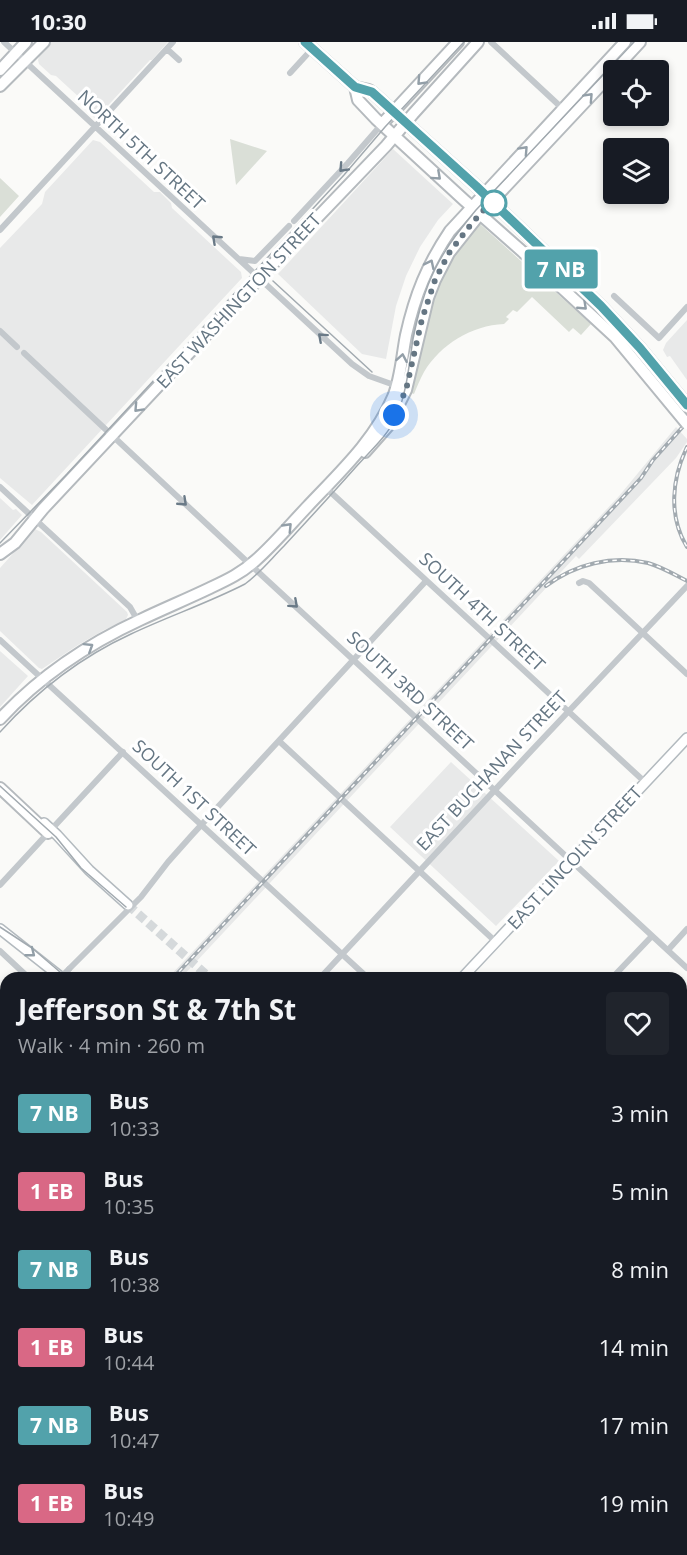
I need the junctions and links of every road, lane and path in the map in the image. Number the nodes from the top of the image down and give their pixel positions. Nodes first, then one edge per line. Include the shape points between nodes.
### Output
1 (4, 42) edge
2 (27, 42) edge
3 (44, 42) edge
4 (174, 42) edge
5 (458, 42) edge
6 (478, 42) edge
7 (491, 42) edge
8 (625, 42) edge
9 (640, 42) edge
10 (309, 45) edge
11 (167, 49) junction
12 (15, 54) junction
13 (179, 60) dead end
14 (624, 60) edge
15 (24, 62) junction
16 (0, 70) edge
17 (290, 73) dead end
18 (603, 82) edge
19 (0, 86) edge
20 (355, 87) junction
21 (562, 108) junction
22 (393, 111) junction
23 (406, 122) junction
24 (382, 124) junction
25 (95, 127) junction
26 (394, 136) junction
27 (488, 197) junction
28 (471, 206) junction
29 (480, 214) junction
30 (294, 220) dead end
31 (289, 226) dead end
32 (0, 230) edge
33 (237, 259) junction
34 (259, 279) junction
35 (614, 296) dead end
36 (687, 307) edge
37 (0, 330) edge
38 (17, 347) dead end
39 (24, 353) dead end
40 (401, 388) junction
41 (687, 405) edge
42 (687, 424) edge
43 (112, 436) junction
44 (329, 484) junction
45 (0, 487) edge
46 (35, 518) junction
47 (15, 543) junction
48 (0, 554) edge
49 (0, 560) edge
50 (250, 565) junction
51 (426, 581) junction
52 (579, 583) dead end
53 (687, 586) edge
54 (138, 621) junction
55 (644, 633) junction
56 (0, 640) edge
57 (355, 660) junction
58 (687, 674) edge
59 (43, 680) junction
60 (569, 711) junction
61 (0, 719) edge
62 (687, 738) edge
63 (279, 741) junction
64 (123, 752) junction
65 (0, 783) edge
66 (646, 783) junction
67 (495, 790) junction
68 (6, 792) edge
69 (201, 825) junction
70 (49, 832) junction
71 (572, 862) junction
72 (420, 871) junction
73 (0, 885) edge
74 (129, 907) junction
75 (0, 929) edge
76 (687, 929) edge
77 (652, 936) junction
78 (496, 942) junction
79 (668, 950) junction
80 (0, 951) edge
81 (342, 955) junction
82 (687, 968) edge
83 (23, 972) edge
84 (54, 972) edge
85 (66, 972) edge
86 (326, 972) edge
87 (361, 972) edge
88 (468, 972) edge
89 (618, 972) edge

1 - 12 street, NORTH 5TH STREET
2 - 12 main road
3 - 15 main road
4 - 11 street
5 -> 22 main road, EAST WASHINGTON STREET
6 - 23 main road, EAST WASHINGTON STREET
7 - 21 street
8 - 21 main road
9 - 14 main road
10 - 17 street
10 - 20 main road
11 - 13 street
11 - 25 street
12 - 15 street, NORTH 5TH STREET
12 - 16 main road
15 - 19 main road
15 - 25 street, NORTH 5TH STREET
27 -> 18 main road
20 - 22 main road via 369,90
20 - 24 main road via 358,100
27 -> 21 main road
22 - 23 main road
22 - 24 main road, EAST WASHINGTON STREET
23 - 26 main road, EAST WASHINGTON STREET
23 - 27 main road
24 - 26 main road
24 -> 30 street, EAST WASHINGTON STREET
25 - 32 street
33 -> 25 street, NORTH 5TH STREET
26 -> 28 main road
26 - 34 main road, EAST WASHINGTON STREET
27 - 28 main road
27 - 29 main road
27 - 41 main road via 624,330
28 - 29 main road
40 -> 28 main road via 406,335 423,278 435,253
29 - 40 main road via 449,253 435,280
29 -> 42 main road, bridge via 615,337
31 - 33 street, EAST WASHINGTON STREET via 255,261
33 - 34 street, NORTH 5TH STREET
40 -> 34 street, NORTH 5TH STREET via 357,368
34 -> 43 main road, EAST WASHINGTON STREET
35 - 36 street via 659,338
37 - 38 street
39 - 43 street, SOUTH 3RD STREET
40 - 44 main road via 388,426 376,442
43 - 46 main road, EAST WASHINGTON STREET
43 -> 50 street, SOUTH 3RD STREET
50 -> 44 main road
44 - 51 street, SOUTH 4TH STREET
45 - 46 street
46 - 47 main road, EAST WASHINGTON STREET
46 - 54 street via 130,607
47 - 48 main road
47 - 49 main road, EAST WASHINGTON STREET
50 - 54 main road via 230,579
50 -> 57 street, SOUTH 3RD STREET
51 - 57 street
51 - 60 street, SOUTH 4TH STREET
52 - 55 street via 589,583
53 - 55 street, EAST BUCHANAN STREET
59 -> 54 main road via 95,643
55 - 58 street
55 - 60 street, EAST BUCHANAN STREET
56 - 59 street, SOUTH 1ST STREET
57 - 63 street
57 - 67 street, SOUTH 3RD STREET
59 - 61 main road
59 - 64 street, SOUTH 1ST STREET
60 - 66 street, SOUTH 4TH STREET
60 - 67 street, EAST BUCHANAN STREET
62 - 66 main road, EAST LINCOLN STREET
63 - 69 street
63 - 72 street
64 - 69 street, SOUTH 1ST STREET
64 - 70 street
65 - 68 main road
66 - 71 main road, EAST LINCOLN STREET
67 - 71 street, SOUTH 3RD STREET
67 - 72 street, EAST BUCHANAN STREET
68 - 70 main road
69 - 74 street
69 - 81 street, SOUTH 1ST STREET
70 - 73 street
70 - 74 main road
71 - 77 street, SOUTH 3RD STREET
71 - 78 main road, EAST LINCOLN STREET
72 - 78 street
72 - 81 street, EAST BUCHANAN STREET
74 - 85 street, bridge
75 -> 84 main road
76 - 79 street
77 - 79 street, SOUTH 3RD STREET
77 - 89 street
78 - 88 main road, EAST LINCOLN STREET
79 - 82 street, SOUTH 3RD STREET
80 - 83 street
81 - 86 street, EAST BUCHANAN STREET
81 - 87 street, SOUTH 1ST STREET

